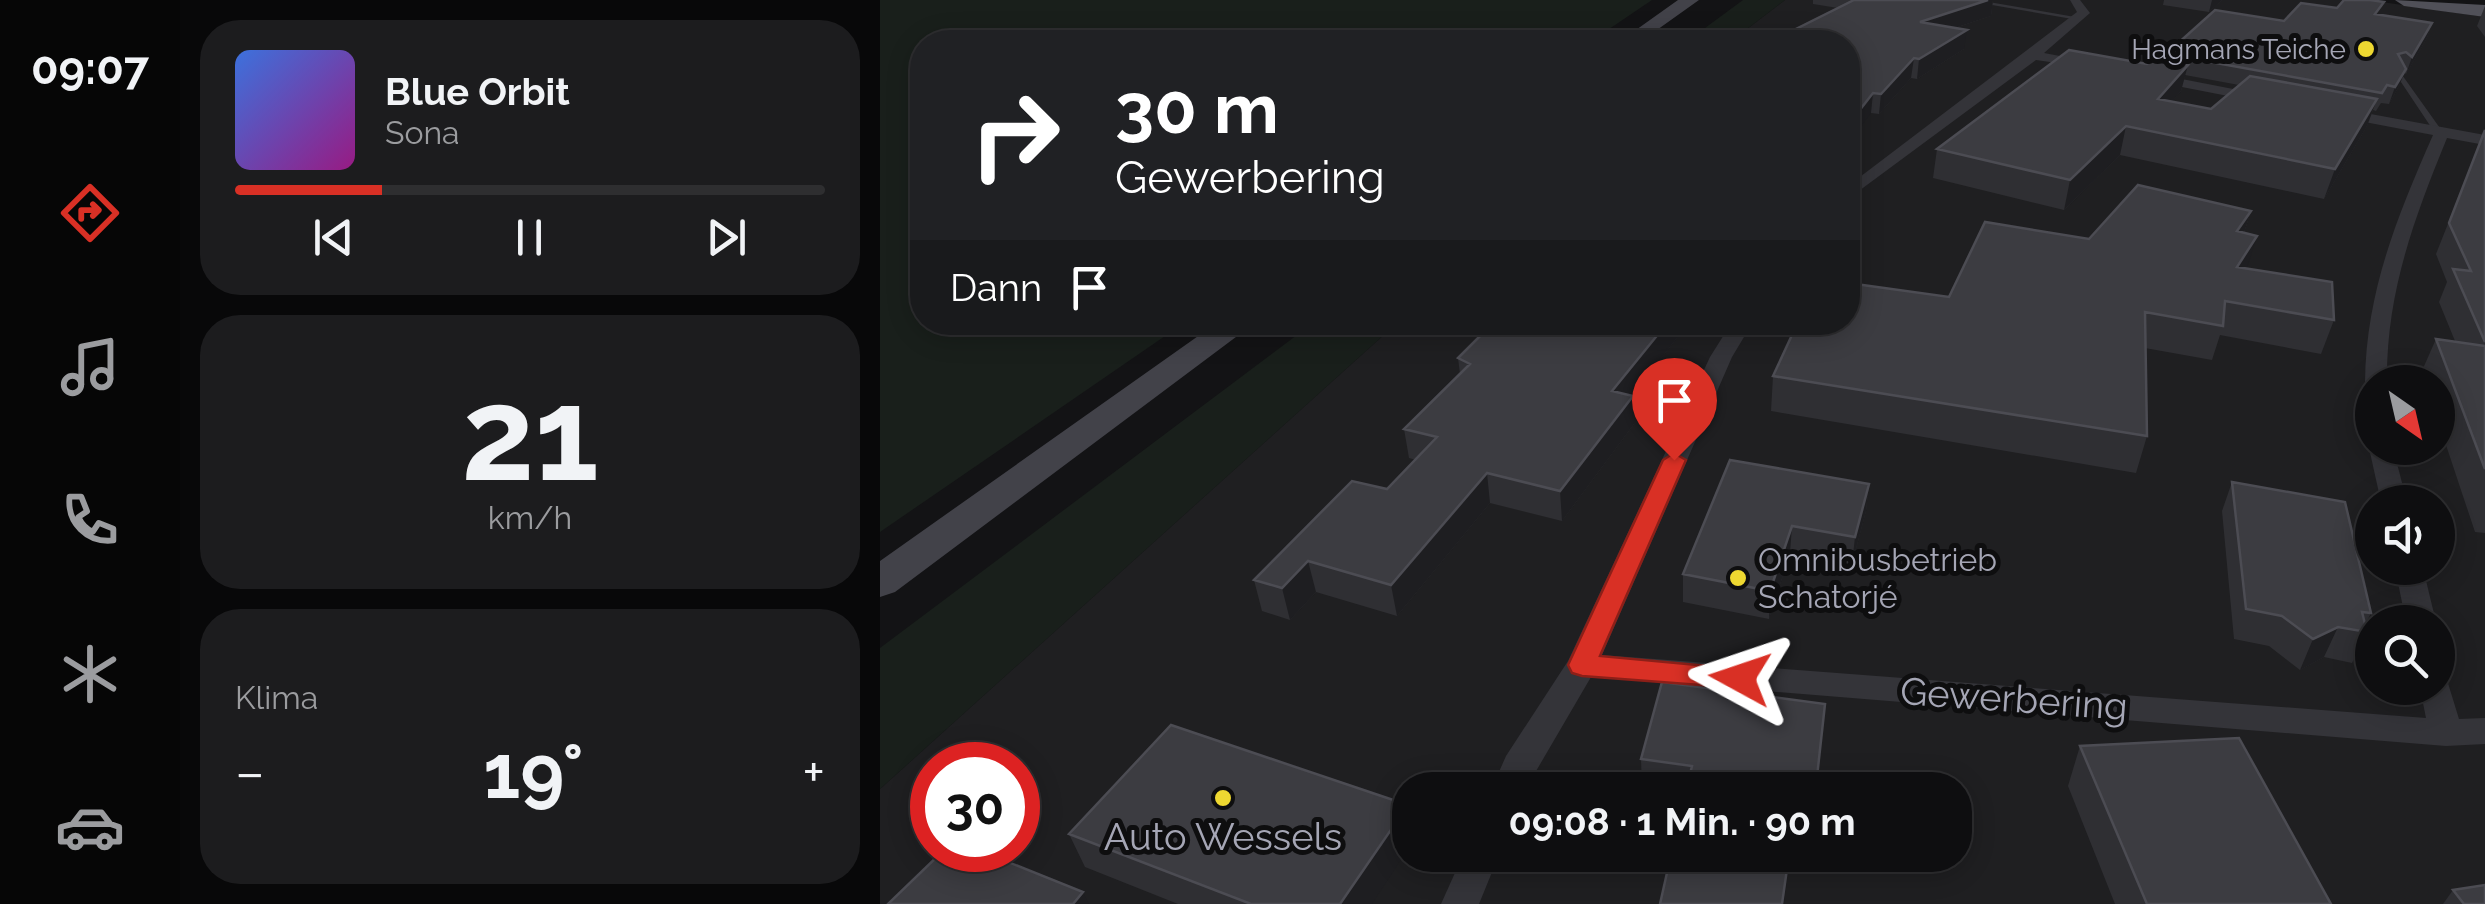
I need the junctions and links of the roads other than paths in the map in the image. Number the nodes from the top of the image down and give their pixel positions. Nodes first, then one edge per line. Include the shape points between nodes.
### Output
1 (1690, 0) edge
2 (1966, 0) edge
3 (2404, 0) edge
4 (2076, 1) edge
5 (1991, 2) edge
6 (2485, 11) edge
7 (2078, 18) junction
8 (1646, 30) edge
9 (2033, 55) junction
10 (2110, 70) edge
11 (2130, 73) edge
12 (2398, 73) edge
13 (2284, 102) edge
14 (2322, 110) edge
15 (2440, 132) junction
16 (2485, 140) edge
17 (1860, 185) edge
18 (1222, 335) edge
19 (1735, 335) edge
20 (2376, 365) edge
21 (880, 582) edge
22 (1582, 665) junction
23 (2440, 705) edge
24 (2485, 731) edge
25 (2446, 733) junction
26 (1516, 772) edge
27 (1473, 872) edge
28 (1460, 904) edge

1 - 8 main road
2 - 5 lane
3 - 6 main road
4 - 7 street via 2084,13
5 - 7 lane
7 - 9 street
9 - 10 street
9 - 17 street
11 - 13 street
12 - 15 lane
14 - 15 street
15 - 16 street
15 - 20 street via 2378,299
18 - 21 main road
19 - 22 street
22 - 25 street, Gewerbering
22 - 26 street
23 - 25 street
24 - 25 street, Gewerbering
27 - 28 street

